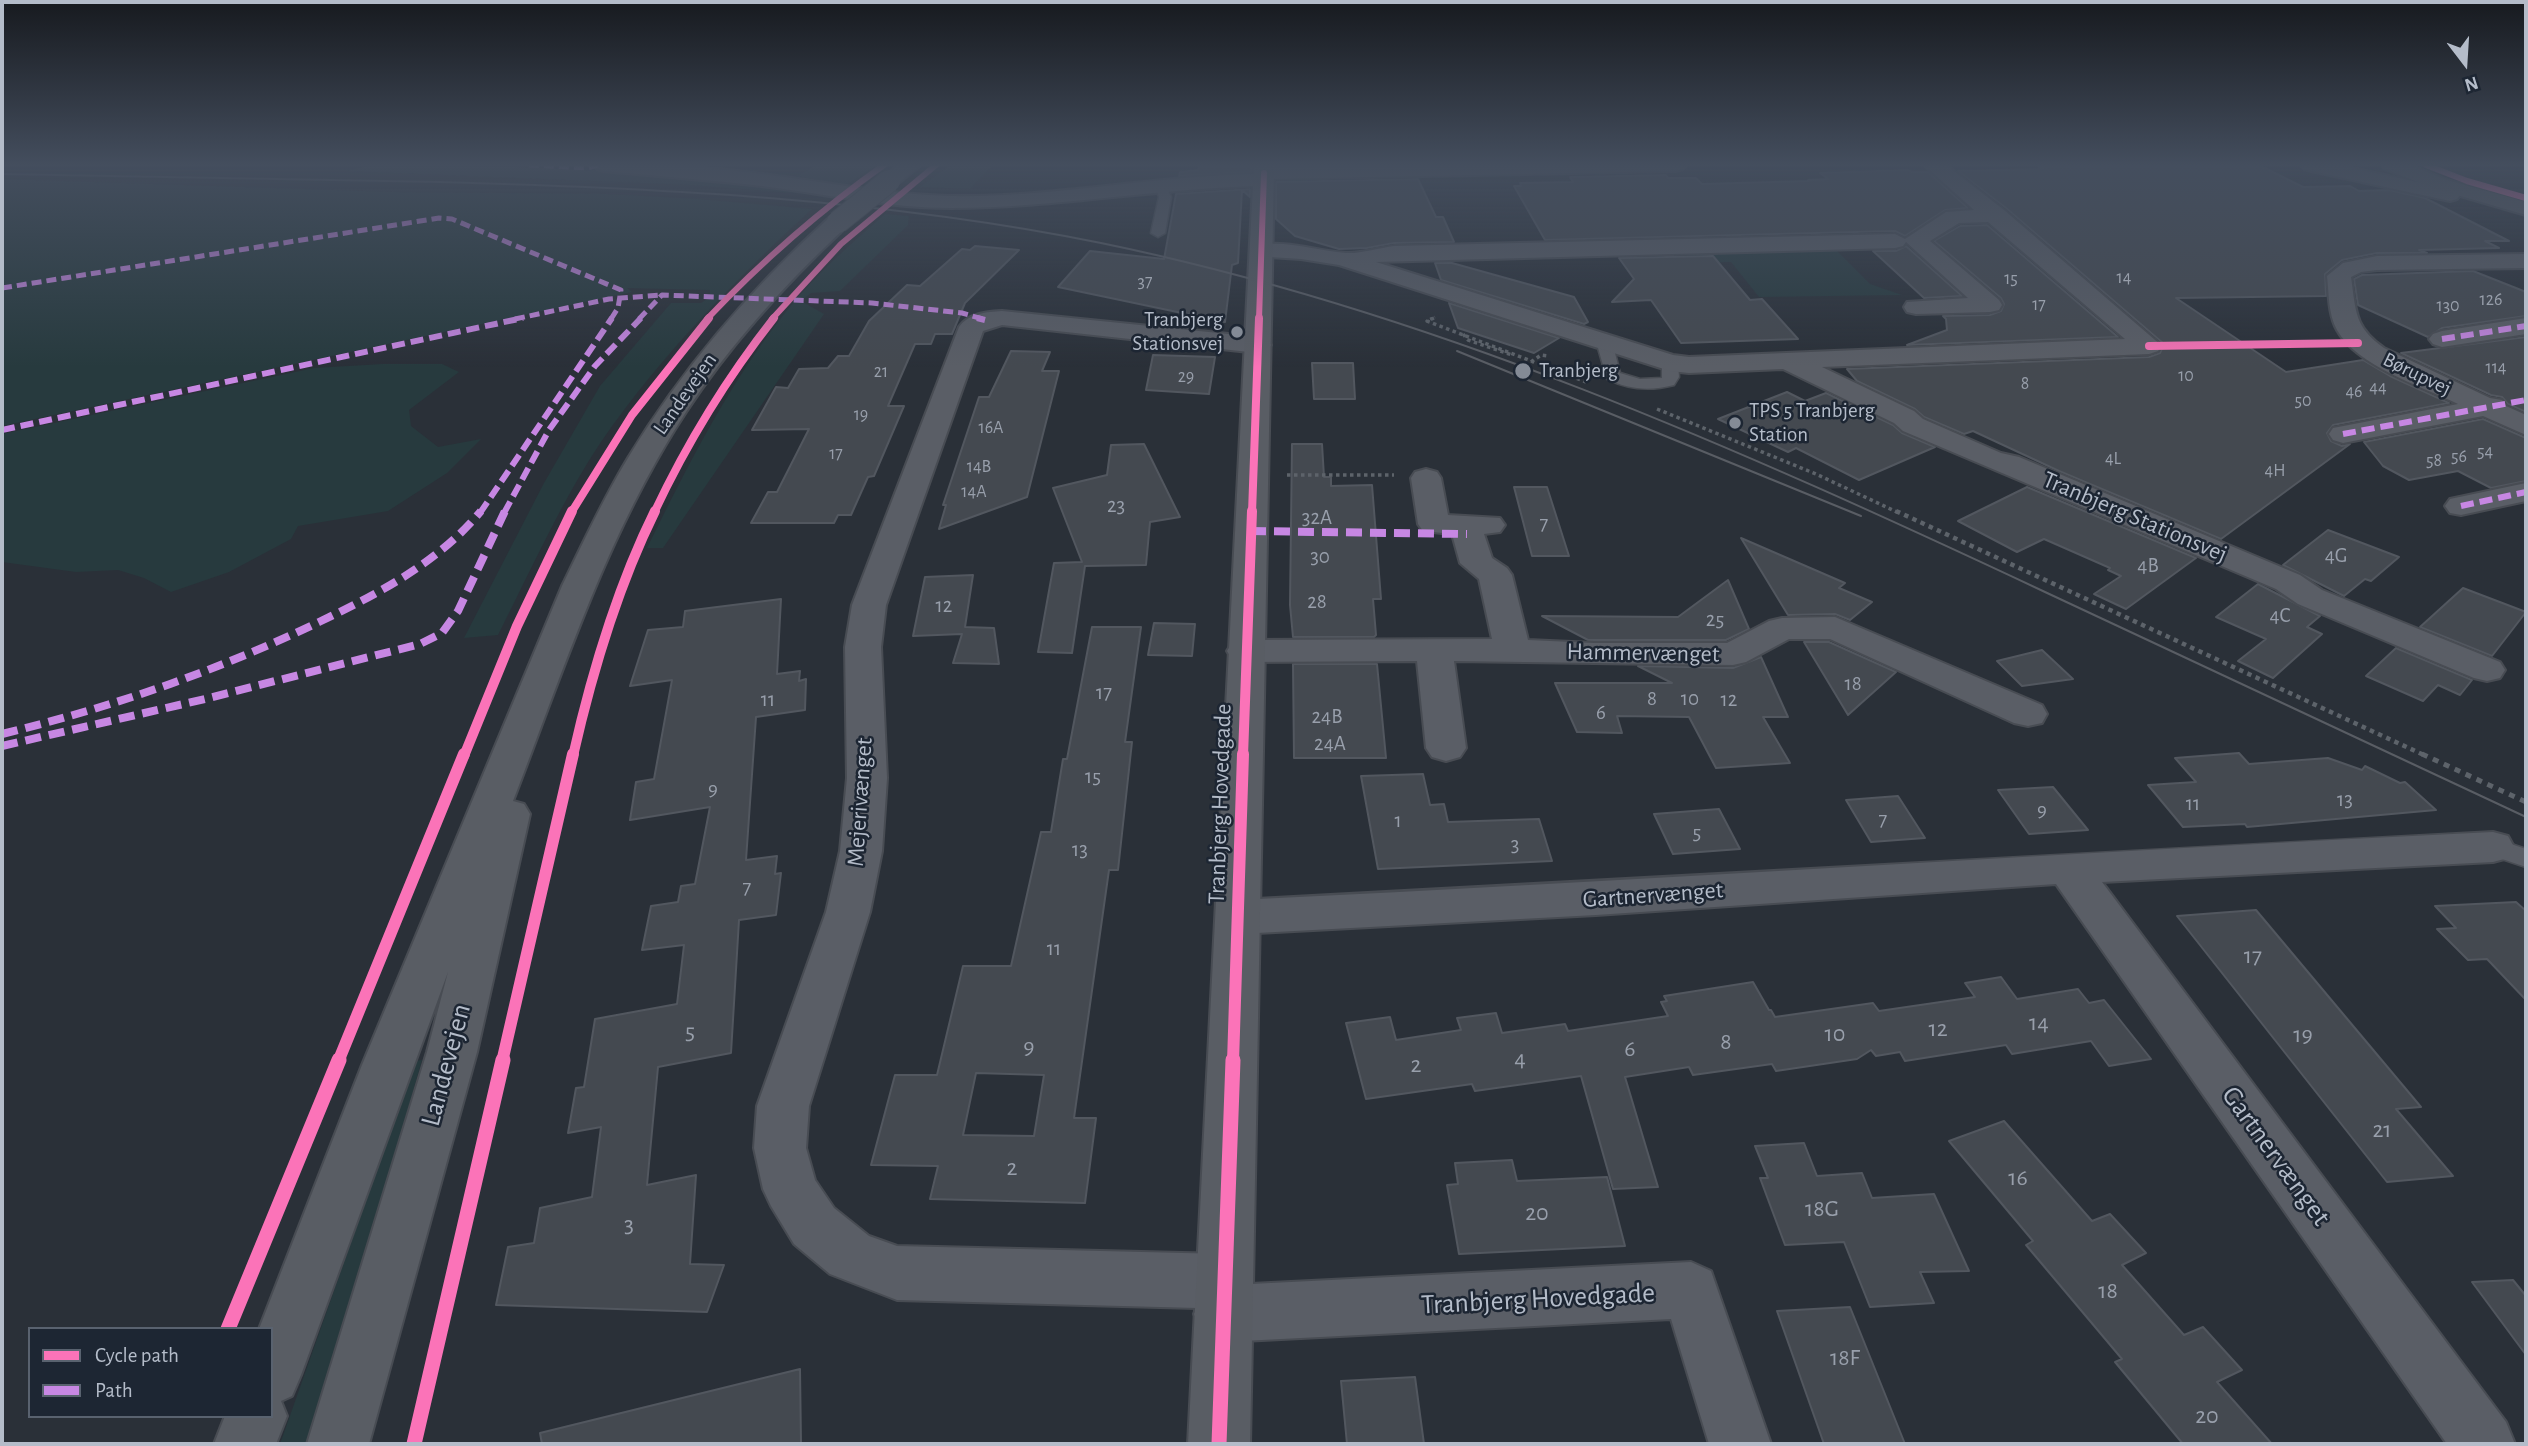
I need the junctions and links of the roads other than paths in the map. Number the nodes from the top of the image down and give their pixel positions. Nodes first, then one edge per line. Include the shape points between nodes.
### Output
1 (827, 232) edge
2 (1262, 232) edge
3 (1928, 232) edge
4 (2016, 232) edge
5 (1895, 241) dead end
6 (1262, 251) junction
7 (1343, 259) junction
8 (2526, 261) edge
9 (1916, 307) dead end
10 (2526, 326) edge
11 (2442, 340) dead end
12 (1258, 345) junction
13 (1786, 360) junction
14 (2526, 400) edge
15 (2486, 407) junction
16 (2526, 426) edge
17 (2343, 434) dead end
18 (1426, 478) road end
19 (2526, 492) edge
20 (2461, 506) dead end
21 (1434, 650) junction
22 (1511, 650) junction
23 (1245, 651) junction
24 (2487, 670) dead end
25 (541, 683) junction
26 (2028, 714) dead end
27 (1446, 748) dead end
28 (2510, 853) edge
29 (2068, 868) junction
30 (1238, 917) junction
31 (1224, 1298) junction
32 (273, 1370) edge
33 (255, 1418) edge
34 (1214, 1443) edge
35 (245, 1444) edge
36 (338, 1444) edge
37 (1740, 1444) edge
38 (2484, 1444) edge

1 - 25 main road, Landevejen, bridge via 727,336 652,442 579,586
2 - 6 main road, Tranbjerg Hovedgade
3 - 9 street via 1916,240 1990,305
4 - 13 street via 2149,346
5 - 7 street via 1394,253
6 - 7 street
6 - 12 main road, Tranbjerg Hovedgade
7 - 13 street via 1670,363
8 - 15 street, Børupvej via 2377,263 2344,270 2339,276 2347,330 2358,343
10 - 11 street, Børupvej
12 - 23 main road, Tranbjerg Hovedgade
12 - 31 street, Mejerivænget via 1002,318 972,327 869,605 863,647 867,778 862,851 848,912 783,1106 780,1148 790,1189 814,1226 850,1255 897,1273
13 - 24 street, Tranbjerg Stationsvej via 1994,461 2008,463
14 - 15 street, Børupvej
15 - 16 street, Børupvej
15 - 17 street, Børupvej
18 - 22 street via 1434,524 1477,524 1477,563 1494,575
19 - 20 street
21 - 22 street, Hammervænget
21 - 23 street, Hammervænget
21 - 27 street
22 - 26 street, Hammervænget via 1734,654 1782,629 1835,628 1955,698
23 - 30 main road, Tranbjerg Hovedgade
25 - 32 main road, Landevejen via 387,1065
25 - 36 main road, Landevejen via 452,1052
28 - 29 street, Gartnervænget
29 - 30 street, Gartnervænget
29 - 38 street, Gartnervænget
30 - 31 main road, Tranbjerg Hovedgade
31 - 34 main road, Tranbjerg Hovedgade
31 - 37 street, Tranbjerg Hovedgade via 1691,1290
33 - 35 main road

